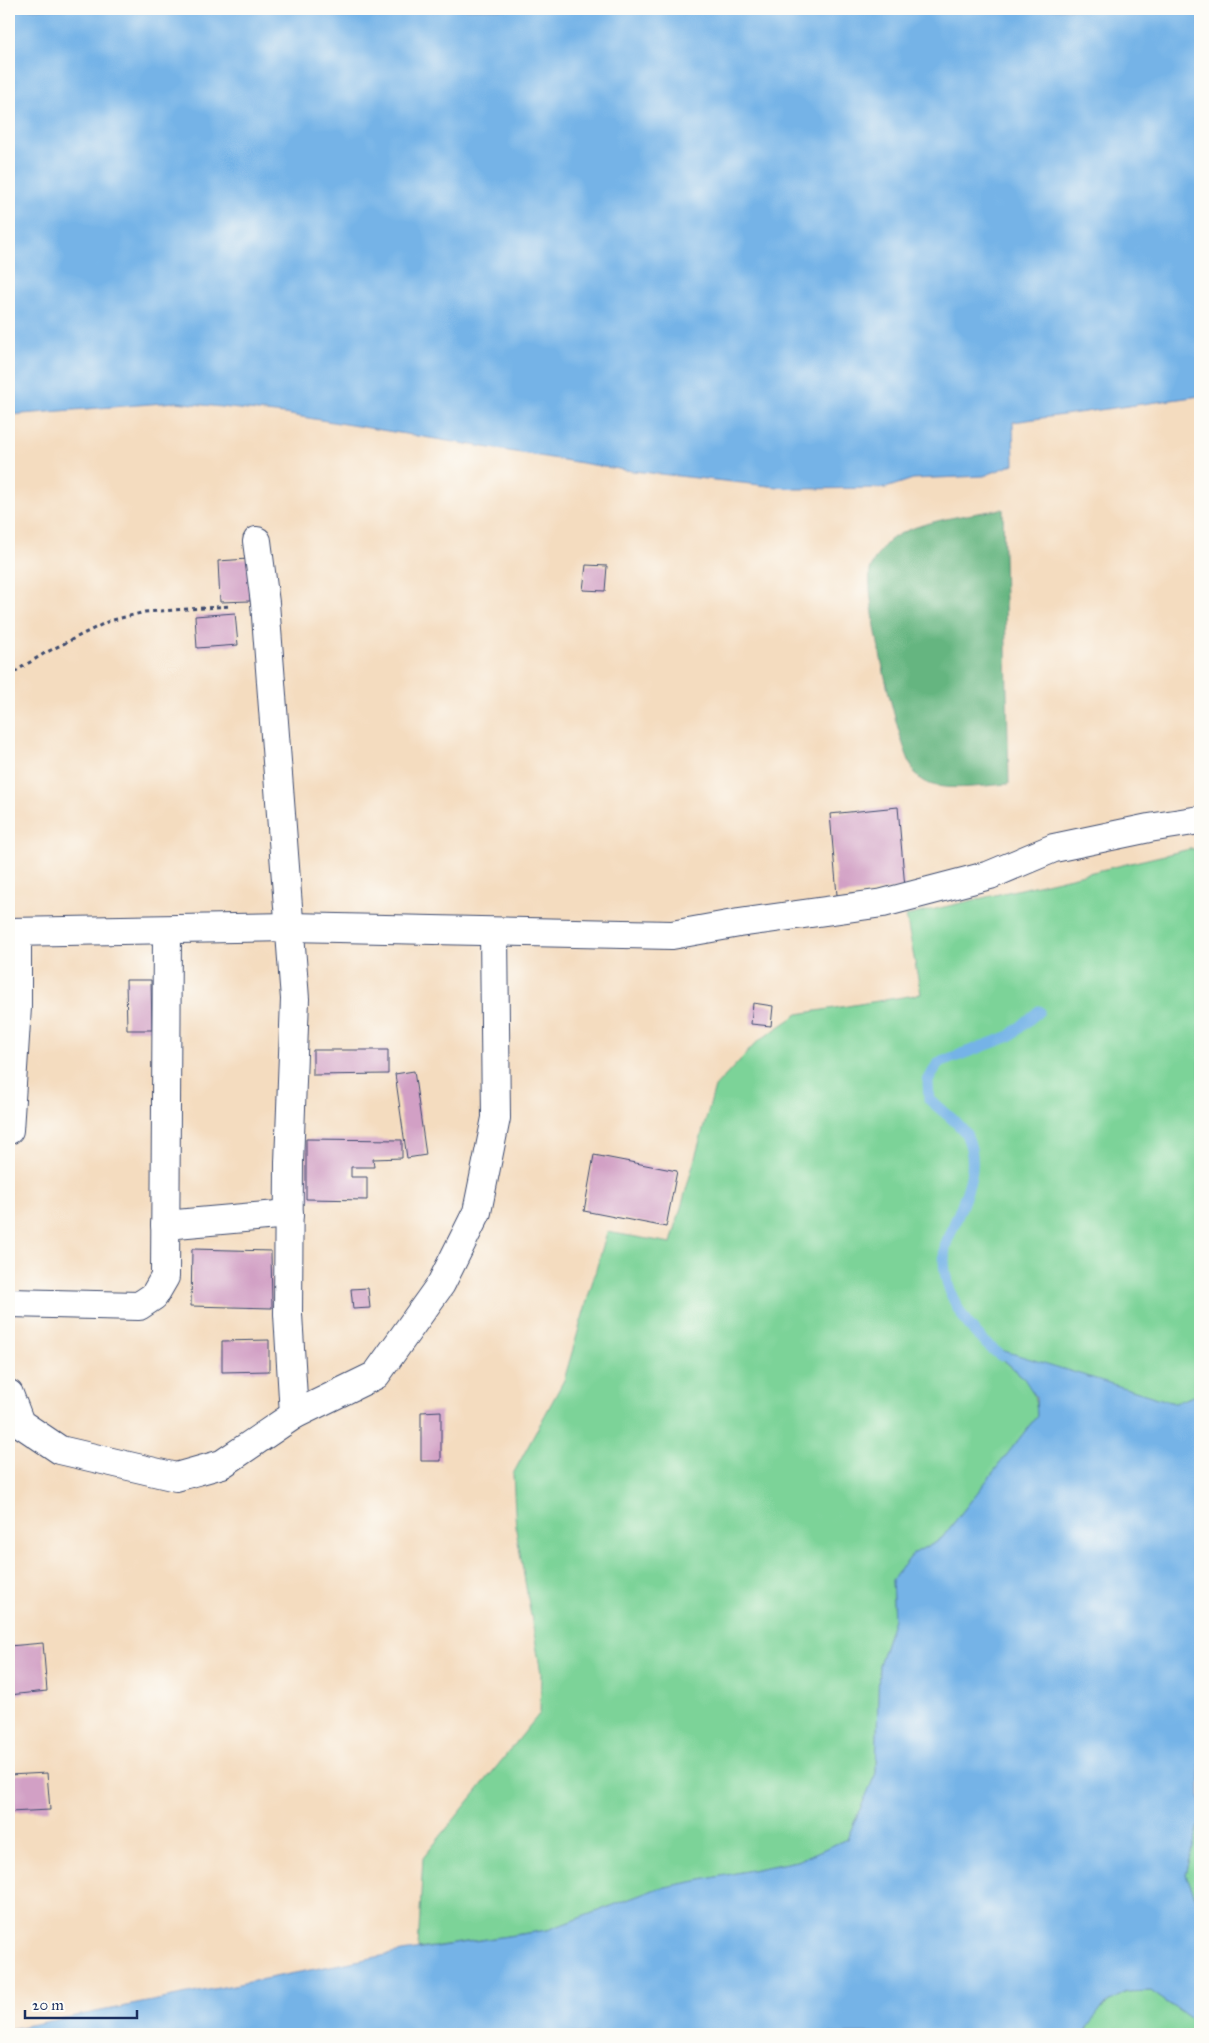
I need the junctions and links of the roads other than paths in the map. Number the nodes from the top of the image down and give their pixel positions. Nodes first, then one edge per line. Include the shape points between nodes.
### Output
1 (257, 541) dead end
2 (1200, 820) edge
3 (290, 927) junction
4 (167, 930) junction
5 (13, 932) edge
6 (494, 933) junction
7 (9, 1130) edge
8 (289, 1214) junction
9 (165, 1224) junction
10 (9, 1302) edge
11 (9, 1394) edge
12 (294, 1415) junction

1 - 3 street via 265,603
2 - 6 street via 1054,848 990,875 883,903 672,935
3 - 4 street
3 - 6 street
3 - 8 street via 295,999
4 - 5 street
4 - 9 street
5 - 7 street via 17,1007
6 - 12 street via 496,1118 478,1212 441,1284 376,1375
8 - 9 street
8 - 12 street via 288,1314
9 - 10 street via 165,1277 154,1296 139,1306
11 - 12 street via 20,1422 60,1450 176,1477 222,1464

